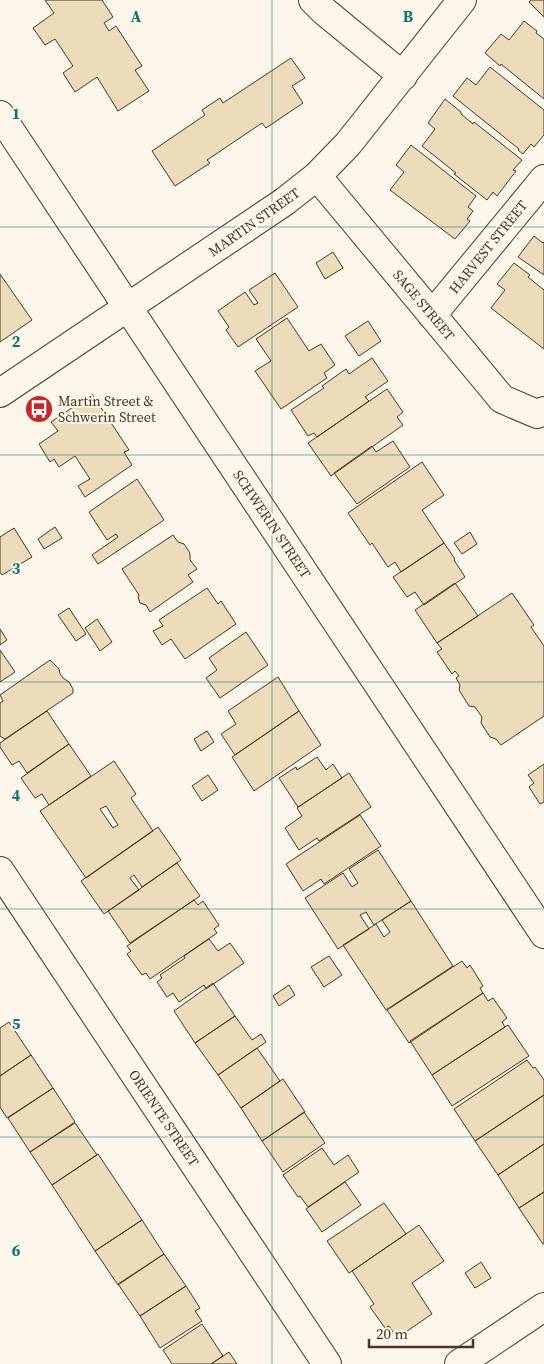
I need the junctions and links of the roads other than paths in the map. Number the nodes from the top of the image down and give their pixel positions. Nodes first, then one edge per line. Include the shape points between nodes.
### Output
1 (313, 0) edge
2 (462, 0) edge
3 (403, 76) junction
4 (0, 115) edge
5 (318, 176) junction
6 (544, 179) edge
7 (128, 307) junction
8 (432, 315) junction
9 (0, 393) edge
10 (544, 411) edge
11 (0, 871) edge
12 (544, 934) edge
13 (544, 1307) edge
14 (327, 1364) edge
15 (459, 1364) edge

1 - 3 street
2 - 3 street, MARTIN STREET
3 - 5 street, MARTIN STREET
4 - 7 street, SCHWERIN STREET
5 - 7 street, MARTIN STREET
5 - 8 street, SAGE STREET
6 - 8 street, HARVEST STREET
7 - 9 street, MARTIN STREET
7 - 12 street, SCHWERIN STREET
8 - 10 street, SAGE STREET via 502,399 537,414
11 - 14 street, ORIENTE STREET
13 - 15 street

